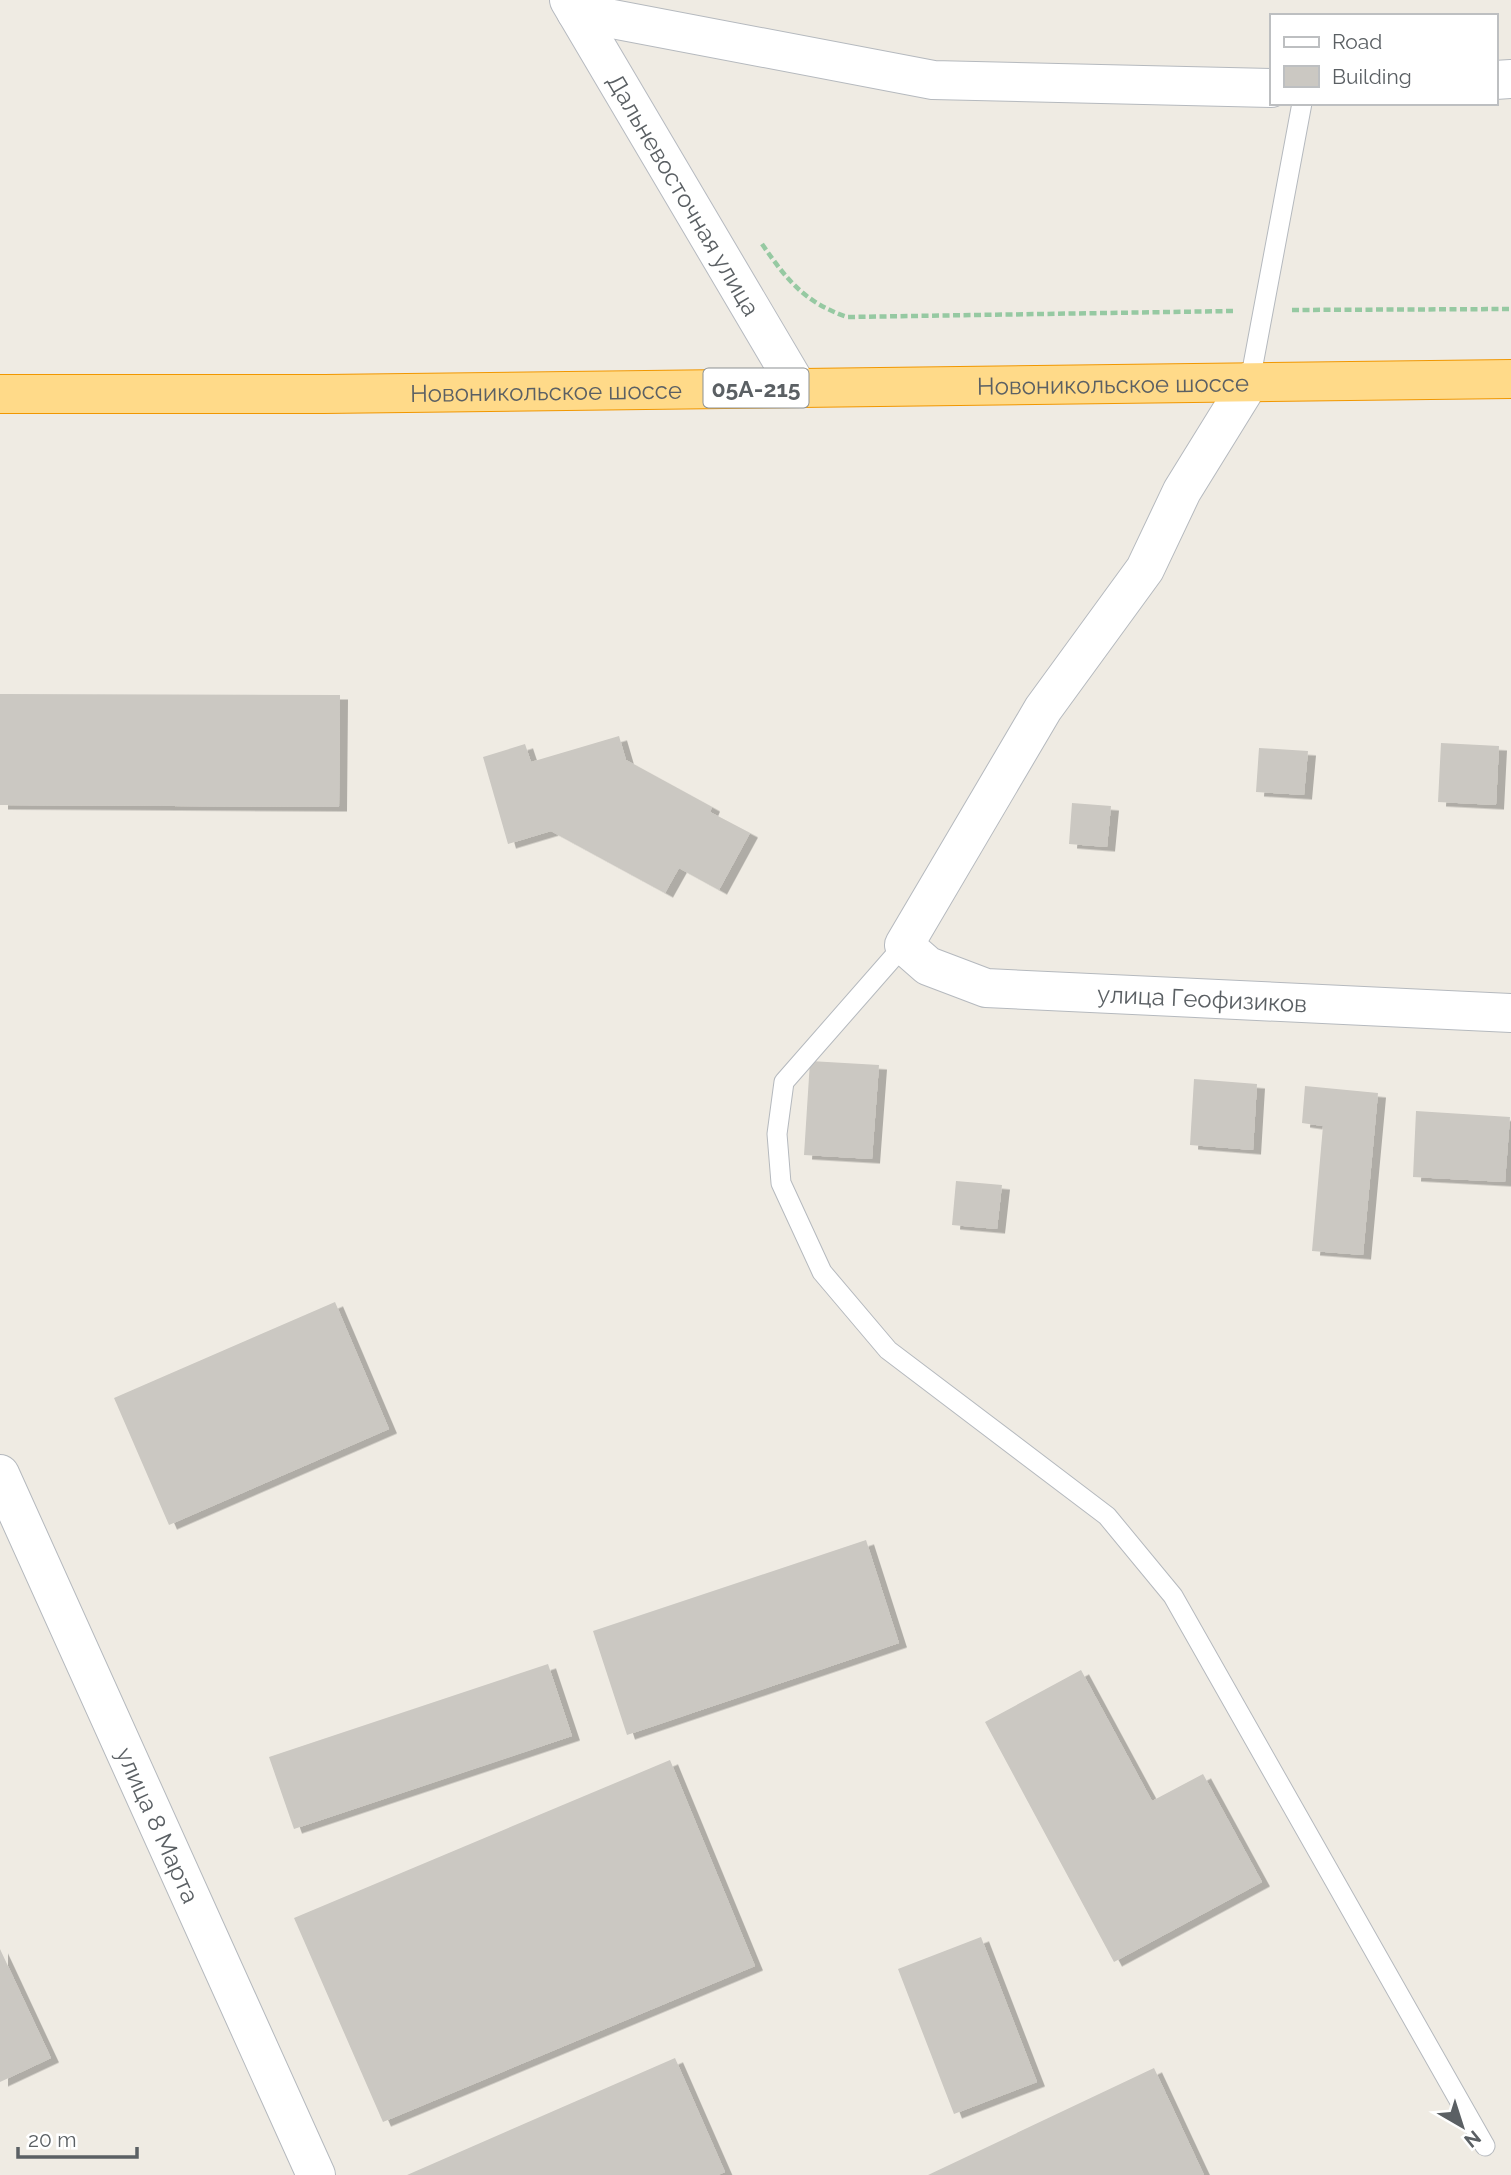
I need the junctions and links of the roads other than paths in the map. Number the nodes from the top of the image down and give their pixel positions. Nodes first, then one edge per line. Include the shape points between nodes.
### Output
1 (573, 6) edge
2 (1270, 88) edge
3 (1302, 105) edge
4 (1511, 379) edge
5 (1250, 381) junction
6 (798, 388) junction
7 (0, 394) edge
8 (904, 944) junction
9 (1511, 1013) edge
10 (5, 1497) edge
11 (1485, 2146) dead end
12 (316, 2175) edge

1 - 2 street via 933,80
1 - 6 street, Дальневосточная улица
3 - 5 lane
4 - 5 highway, Новоникольское шоссе / 05А-215
5 - 6 highway, Новоникольское шоссе / 05А-215
5 - 8 street via 1182,491 1145,569 1044,709
6 - 7 highway, Новоникольское шоссе / 05А-215
8 - 9 street, улица Геофизиков via 928,966 986,988
8 - 11 lane via 784,1082 777,1134 780,1183 821,1272 888,1350 1107,1516 1174,1596
10 - 12 street, улица 8 Марта

